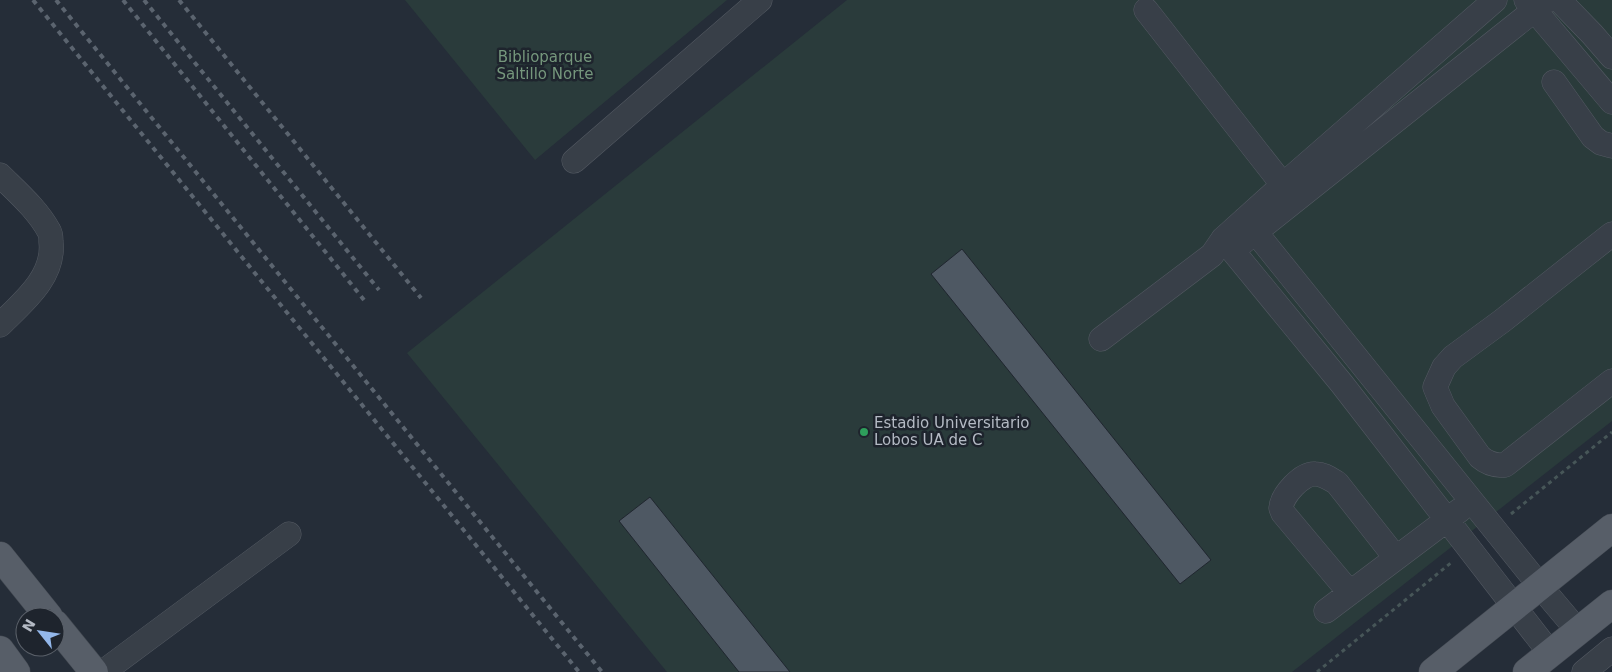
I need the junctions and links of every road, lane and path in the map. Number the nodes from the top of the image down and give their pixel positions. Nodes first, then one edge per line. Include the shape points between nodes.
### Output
1 (760, 0) edge
2 (1495, 0) edge
3 (1559, 0) edge
4 (1536, 3) edge
5 (1146, 10) dead end
6 (1612, 57) edge
7 (1554, 82) dead end
8 (1612, 102) edge
9 (1612, 146) edge
10 (574, 161) dead end
11 (0, 176) edge
12 (1283, 185) junction
13 (1250, 227) junction
14 (1612, 234) edge
15 (1222, 248) junction
16 (0, 326) edge
17 (1101, 339) dead end
18 (1365, 367) junction
19 (1612, 381) edge
20 (1342, 384) junction
21 (1459, 430) junction
22 (1434, 453) junction
23 (1411, 472) junction
24 (1472, 501) junction
25 (1447, 519) junction
26 (1612, 528) edge
27 (288, 534) dead end
28 (0, 556) edge
29 (1396, 558) junction
30 (1540, 586) junction
31 (1350, 593) junction
32 (41, 607) edge
33 (1514, 607) junction
34 (1326, 611) dead end
35 (1610, 611) edge
36 (1578, 631) junction
37 (65, 636) edge
38 (1612, 649) edge
39 (0, 650) edge
40 (1550, 653) junction
41 (16, 672) edge
42 (94, 672) edge
43 (103, 672) edge
44 (1433, 672) edge
45 (1527, 672) edge
46 (1584, 672) edge

1 - 10 lane
2 - 12 lane
3 - 6 lane
4 - 8 lane
4 - 13 lane
5 - 12 lane
7 - 9 lane via 1593,137
11 - 16 lane via 27,201 50,232 52,253 35,289
12 - 13 lane
13 - 15 lane
13 - 18 lane
14 - 21 lane via 1444,367 1435,387
15 - 17 lane
15 - 20 lane
18 - 20 lane
18 - 22 lane
19 - 21 lane via 1505,465 1497,466 1484,460
20 - 23 lane
21 - 22 lane
22 - 23 lane
22 - 24 lane
23 - 25 lane
24 - 25 lane
24 - 30 lane
25 - 29 lane
25 - 33 lane
26 - 30 main road
27 - 43 lane
28 - 32 main road
29 - 31 lane
29 - 31 lane via 1337,483 1325,476 1308,474 1285,494 1281,508
30 - 33 main road
30 - 36 lane
31 - 34 lane
33 - 40 lane
33 - 44 main road
35 - 36 main road
36 - 40 main road
37 - 42 main road
38 - 46 lane
39 - 41 main road
40 - 45 main road

